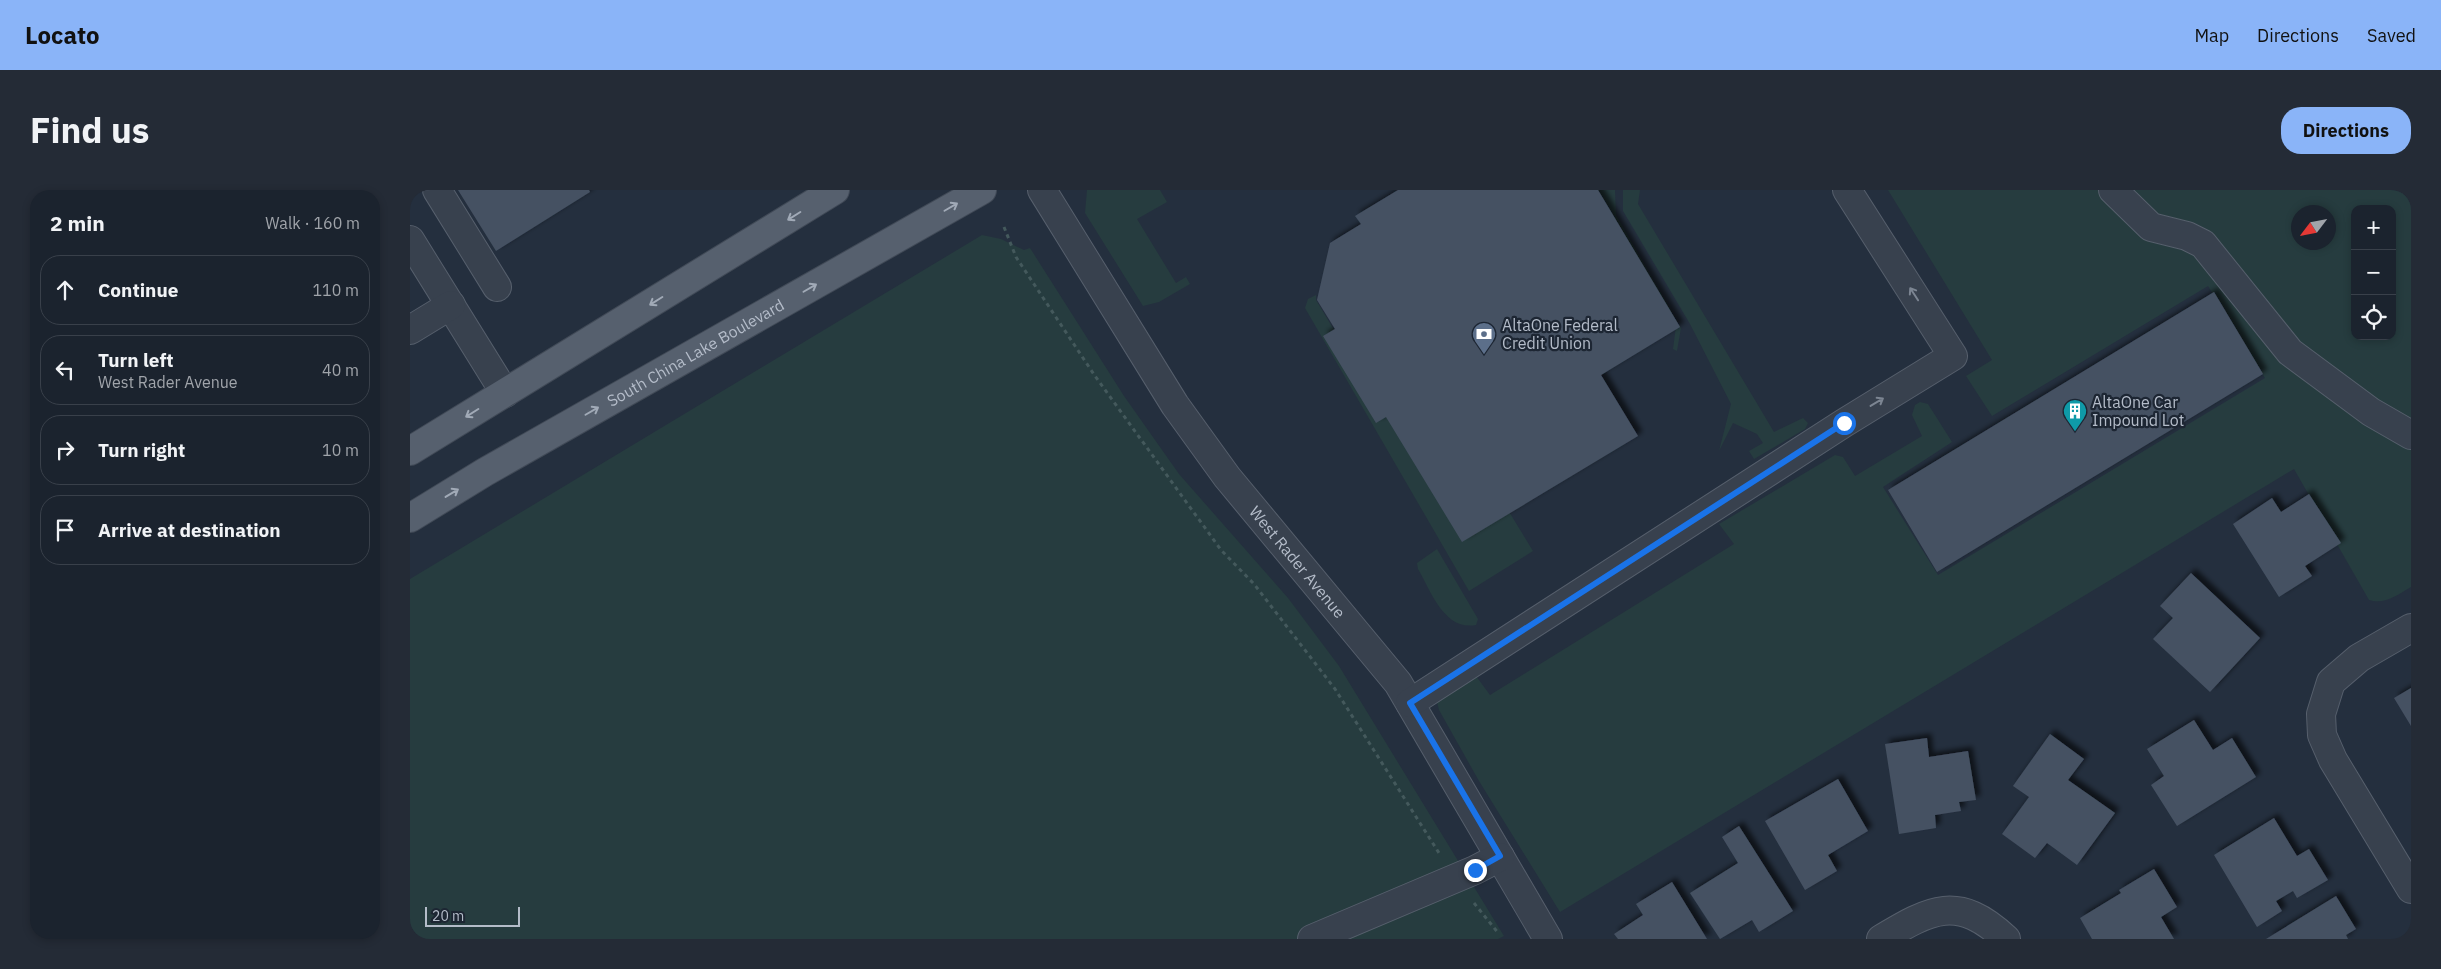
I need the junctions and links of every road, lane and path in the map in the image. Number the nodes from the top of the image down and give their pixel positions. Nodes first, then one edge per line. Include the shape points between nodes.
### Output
1 (437, 190) edge
2 (835, 190) edge
3 (982, 190) edge
4 (1042, 190) edge
5 (1847, 190) edge
6 (2113, 190) edge
7 (1004, 227) dead end
8 (410, 240) edge
9 (497, 287) dead end
10 (450, 305) junction
11 (410, 330) edge
12 (505, 393) junction
13 (2411, 435) edge
14 (410, 451) edge
15 (410, 518) edge
16 (2411, 628) edge
17 (1410, 703) junction
18 (1440, 854) dead end
19 (1500, 856) junction
20 (2411, 889) edge
21 (1471, 900) dead end
22 (1499, 934) dead end
23 (1312, 939) edge
24 (1548, 939) edge
25 (1882, 939) edge
26 (2006, 939) edge

1 - 9 street
2 -> 12 main road
15 -> 3 main road, South China Lake Boulevard via 485,472
4 - 17 street, West Rader Avenue via 1175,405 1227,476 1398,683
17 -> 5 street via 1953,356
6 - 13 street via 2151,227 2187,236 2202,244 2290,352 2371,412
7 - 18 path via 1016,257 1095,376 1221,550 1254,584 1335,689
8 - 10 street
10 - 11 street
10 - 12 street
12 -> 14 main road
16 - 20 street via 2359,658 2331,682 2321,714 2322,735 2333,760
17 - 19 street, West Rader Avenue
19 - 23 street via 1475,870
19 - 24 street, West Rader Avenue
21 - 22 path
25 - 26 street via 1917,917 1940,910 1960,911 1988,922

